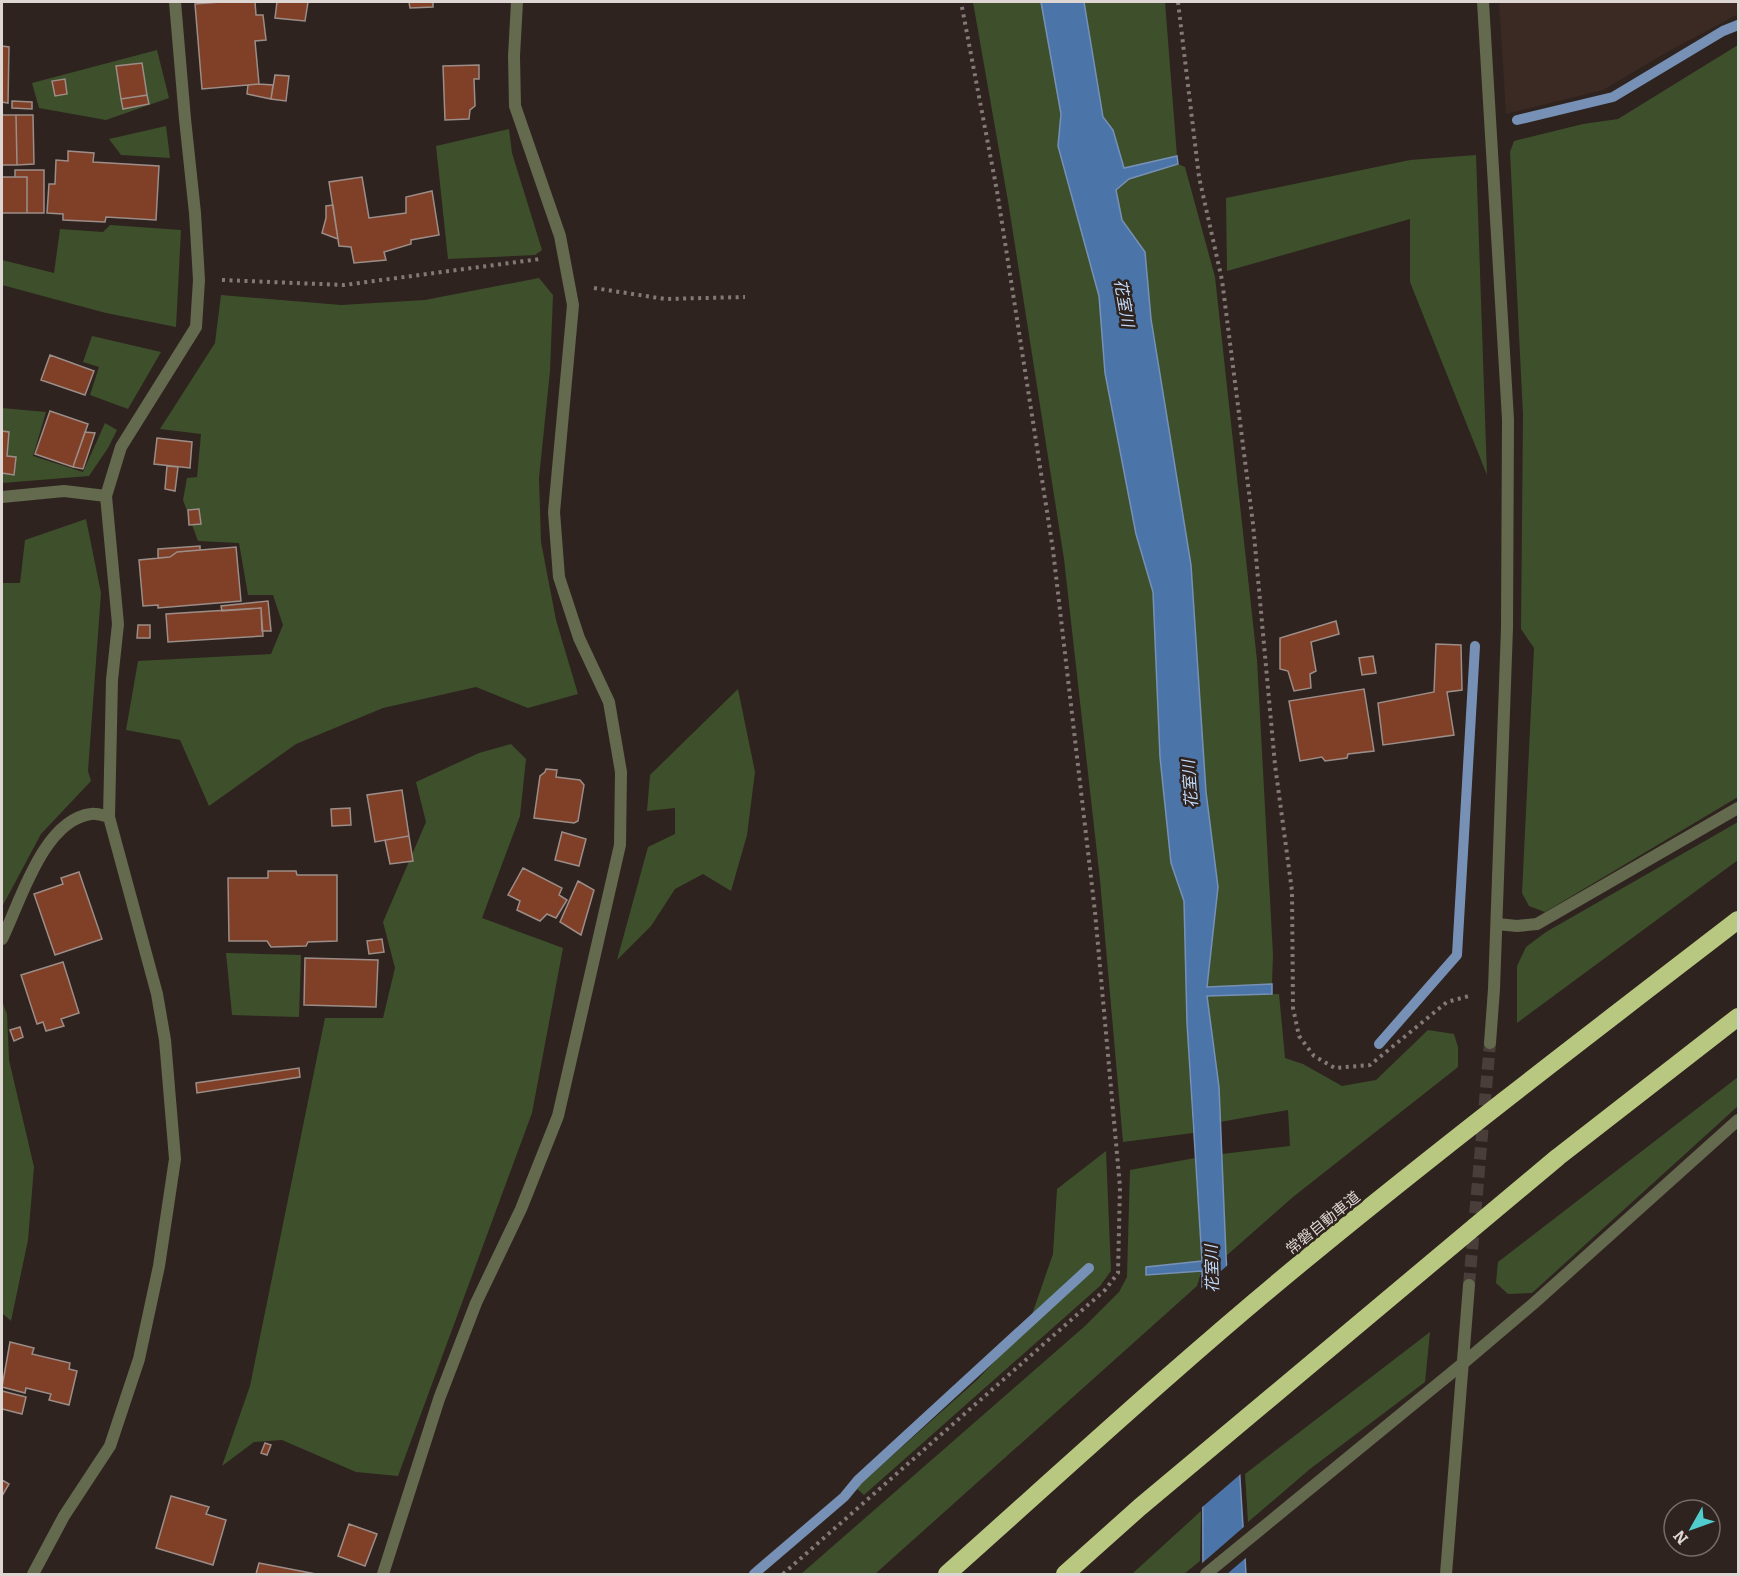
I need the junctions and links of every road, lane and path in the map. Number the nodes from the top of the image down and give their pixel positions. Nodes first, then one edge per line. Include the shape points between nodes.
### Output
1 (175, 2) edge
2 (517, 2) edge
3 (961, 2) edge
4 (1178, 2) edge
5 (1483, 2) edge
6 (565, 256) junction
7 (199, 279) junction
8 (569, 284) junction
9 (745, 297) dead end
10 (106, 496) junction
11 (2, 497) edge
12 (1738, 808) edge
13 (109, 817) junction
14 (1738, 920) edge
15 (1497, 924) junction
16 (2, 939) edge
17 (1494, 989) junction
18 (1738, 1017) edge
19 (1490, 1043) tunnel mouth
20 (1738, 1120) edge
21 (1469, 1285) tunnel mouth
22 (1461, 1365) junction
23 (33, 1575) edge
24 (383, 1575) edge
25 (783, 1575) edge
26 (947, 1575) edge
27 (1065, 1575) edge
28 (1206, 1575) edge
29 (1446, 1575) edge

1 - 7 street
2 - 6 street via 515,106
3 - 25 path via 997,191 1053,550 1095,912 1120,1187 1118,1273 1105,1290
4 - 17 path via 1199,177 1222,280 1252,513 1275,765 1292,891 1293,1008 1299,1036 1314,1056 1335,1068 1370,1065 1447,1002
5 - 15 street via 1508,419 1507,628
6 - 7 path via 344,285
6 - 8 street
7 - 10 street via 196,327 121,447
8 - 9 path via 665,299
8 - 24 street via 573,305 554,512 559,577 579,638 609,702 621,772 620,845 558,1116 447,1377
10 - 11 street via 64,491
10 - 13 street via 118,624 112,680
12 - 15 street via 1537,924
13 - 16 street via 92,813 77,818 46,846
13 - 23 street via 157,994 175,1158 159,1266 139,1359 110,1446 64,1516
14 - 26 highway, 常磐自動車道 via 1310,1256
15 - 17 street
17 - 19 street
18 - 27 highway via 1558,1157 1140,1507
20 - 22 street
21 - 22 street
22 - 28 street
22 - 29 street

